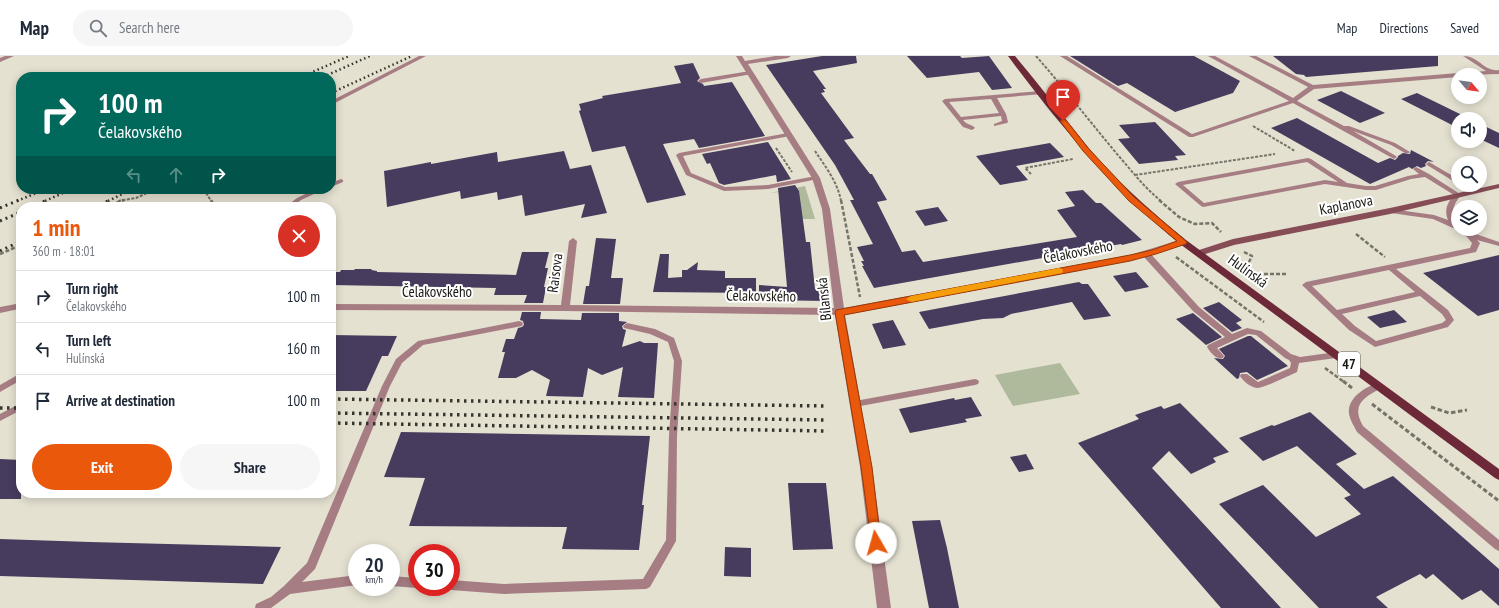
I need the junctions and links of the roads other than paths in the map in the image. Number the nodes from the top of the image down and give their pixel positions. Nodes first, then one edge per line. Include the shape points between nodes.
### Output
1 (11, 56) edge
2 (423, 56) edge
3 (788, 56) edge
4 (1011, 56) edge
5 (1063, 56) edge
6 (1211, 56) edge
7 (1252, 56) edge
8 (1466, 56) edge
9 (0, 60) edge
10 (742, 60) edge
11 (1499, 72) edge
12 (750, 73) junction
13 (1487, 73) edge
14 (1492, 73) junction
15 (1451, 77) edge
16 (701, 81) dead end
17 (1312, 87) junction
18 (1041, 93) junction
19 (993, 97) junction
20 (336, 100) edge
21 (1294, 101) junction
22 (1003, 114) junction
23 (1325, 118) junction
24 (959, 119) junction
25 (996, 125) dead end
26 (972, 128) dead end
27 (789, 137) junction
28 (1407, 152) dead end
29 (1394, 157) dead end
30 (1429, 164) dead end
31 (1416, 169) dead end
32 (1427, 175) junction
33 (816, 178) junction
34 (1451, 178) edge
35 (341, 181) dead end
36 (336, 183) edge
37 (1348, 185) junction
38 (1499, 186) edge
39 (1487, 189) edge
40 (1474, 192) edge
41 (310, 194) edge
42 (1458, 195) junction
43 (1454, 200) edge
44 (295, 202) edge
45 (1451, 204) edge
46 (1390, 211) junction
47 (1451, 220) edge
48 (1451, 224) edge
49 (1471, 236) edge
50 (1473, 236) edge
51 (573, 241) dead end
52 (1183, 242) junction
53 (1499, 244) edge
54 (1199, 253) junction
55 (1146, 254) junction
56 (1391, 268) junction
57 (1422, 293) junction
58 (16, 307) edge
59 (336, 307) edge
60 (565, 308) junction
61 (0, 310) edge
62 (840, 312) junction
63 (1336, 313) junction
64 (519, 324) dead end
65 (627, 326) dead end
66 (1231, 338) junction
67 (1336, 355) junction
68 (1220, 356) dead end
69 (1293, 359) junction
70 (1244, 376) dead end
71 (16, 379) edge
72 (975, 382) dead end
73 (1378, 386) junction
74 (0, 389) edge
75 (855, 404) junction
76 (16, 409) edge
77 (0, 418) edge
78 (1499, 475) edge
79 (1499, 546) edge
80 (348, 581) edge
81 (460, 586) edge
82 (288, 589) junction
83 (260, 608) edge
84 (884, 608) edge

1 - 9 street
2 - 20 lane
3 - 10 street
4 - 18 main road, Hulínská / 47
5 - 21 lane via 1191,136
6 - 21 lane
7 - 17 lane
8 - 14 lane
10 - 12 street, Bílanská
11 - 14 lane
12 - 16 lane
12 - 27 street, Bílanská
13 - 14 lane
15 - 17 lane
17 - 21 lane
18 - 19 lane
18 - 52 main road, Hulínská / 47 via 1086,150 1131,199
19 - 22 lane
19 - 24 lane via 945,100
21 - 23 lane
22 - 24 lane
22 - 25 lane via 1005,122
23 - 28 lane via 1393,144
23 - 29 lane
24 - 26 lane via 965,126
27 - 33 street, Bílanská
27 - 33 lane via 679,155 688,174 724,189 768,187
30 - 34 lane
31 - 32 lane
32 - 37 lane via 1410,177 1376,188
32 - 42 lane
33 - 62 street, Bílanská via 826,209
35 - 36 lane
37 - 37 lane via 1325,182 1203,204 1178,184 1308,160
38 - 39 main road, Kaplanova
40 - 42 main road, Kaplanova
41 - 44 lane
42 - 43 lane
42 - 46 main road, Kaplanova
45 - 47 lane via 1448,209
46 - 48 lane via 1434,217
46 - 54 main road, Kaplanova via 1233,242
49 - 56 lane via 1476,243 1473,250
50 - 53 lane
51 - 60 street, Raisova
52 - 54 main road, Hulínská / 47
52 - 55 street, Čelakovského
54 - 67 main road, Hulínská / 47
55 - 62 street, Čelakovského
55 - 66 lane via 1196,309
56 - 57 lane
56 - 63 lane via 1306,284
57 - 63 lane
57 - 63 lane via 1445,312 1450,320 1445,325 1375,344
58 - 61 lane
59 - 60 street, Čelakovského
60 - 62 street, Čelakovského
62 - 75 street, Bílanská
64 - 82 lane via 421,343 399,361 386,386 311,566
65 - 81 lane via 652,331 671,340 678,360 673,436 672,541 646,584 504,588
66 - 68 lane via 1211,346
66 - 69 lane via 1246,331 1258,333
67 - 69 lane
67 - 73 main road, Hulínská / 47
69 - 70 lane via 1294,370 1260,384 1254,384
71 - 74 lane
72 - 75 lane
73 - 78 main road, Hulínská / 47
73 - 79 lane via 1360,395 1355,402 1352,410 1354,422
75 - 84 street, Bílanská via 866,467
76 - 77 lane
80 - 82 lane
82 - 83 lane

